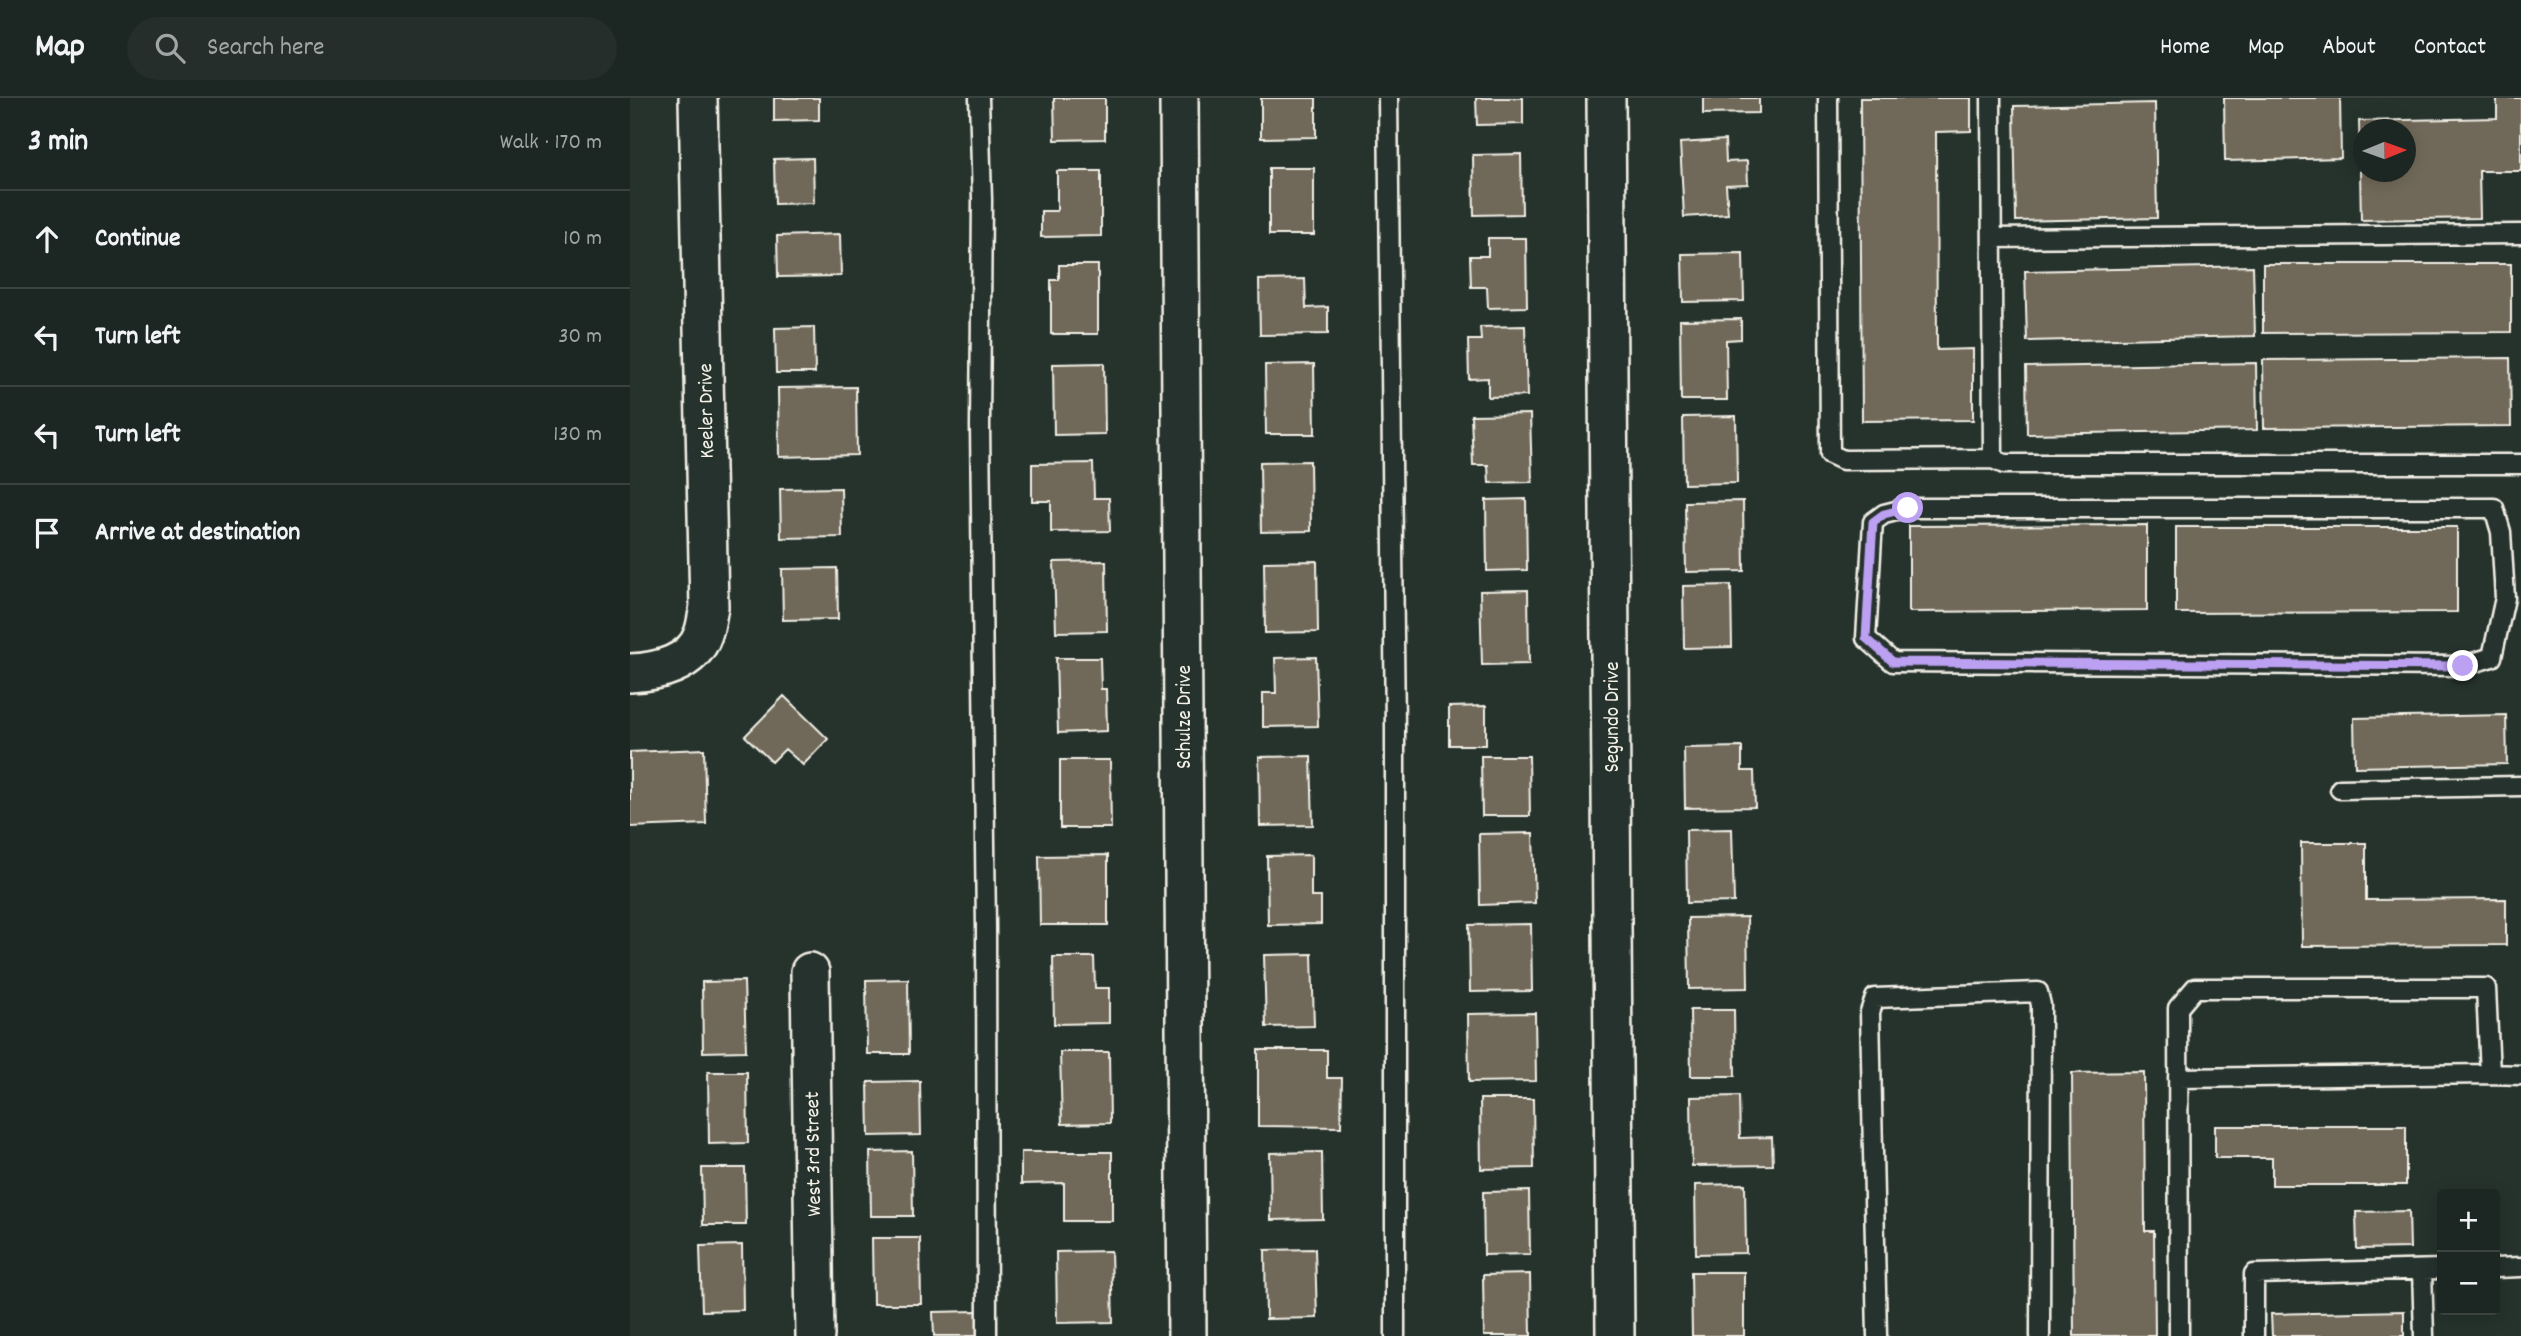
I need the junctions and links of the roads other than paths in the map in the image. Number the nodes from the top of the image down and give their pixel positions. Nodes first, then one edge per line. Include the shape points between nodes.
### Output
1 (698, 98) edge
2 (979, 98) edge
3 (1180, 98) edge
4 (1388, 98) edge
5 (1606, 98) edge
6 (1828, 98) edge
7 (1991, 98) edge
8 (2521, 234) edge
9 (1992, 238) junction
10 (1993, 459) junction
11 (2521, 464) edge
12 (2513, 598) edge
13 (630, 673) edge
14 (2521, 786) edge
15 (2340, 789) dead end
16 (810, 972) dead end
17 (2490, 1074) junction
18 (2521, 1074) edge
19 (2178, 1078) junction
20 (2521, 1267) edge
21 (2500, 1268) edge
22 (2437, 1269) edge
23 (2423, 1270) junction
24 (815, 1336) edge
25 (987, 1336) edge
26 (1187, 1336) edge
27 (1395, 1336) edge
28 (1615, 1336) edge
29 (1877, 1336) edge
30 (2040, 1336) edge
31 (2179, 1336) edge
32 (2254, 1336) edge
33 (2424, 1336) edge

1 - 13 street, Keeler Drive via 709,607 703,637 684,660 656,671
2 - 25 lane
3 - 26 street, Schulze Drive
4 - 27 lane
5 - 28 street, Segundo Drive
6 - 10 lane via 1830,454 1843,460
7 - 9 lane
8 - 9 lane
9 - 10 lane
10 - 11 lane via 2004,464
12 - 12 lane via 2492,657 2463,666 1893,662 1866,638 1873,522 1908,508 2494,509
14 - 15 lane
16 - 24 street, West 3rd Street
17 - 18 lane
17 - 19 lane
17 - 19 lane via 2486,988 2195,988 2178,1008
19 - 31 lane
20 - 21 lane
22 - 23 lane
23 - 32 lane via 2254,1274
23 - 33 lane
29 - 30 lane via 1870,1012 1875,998 2039,992

